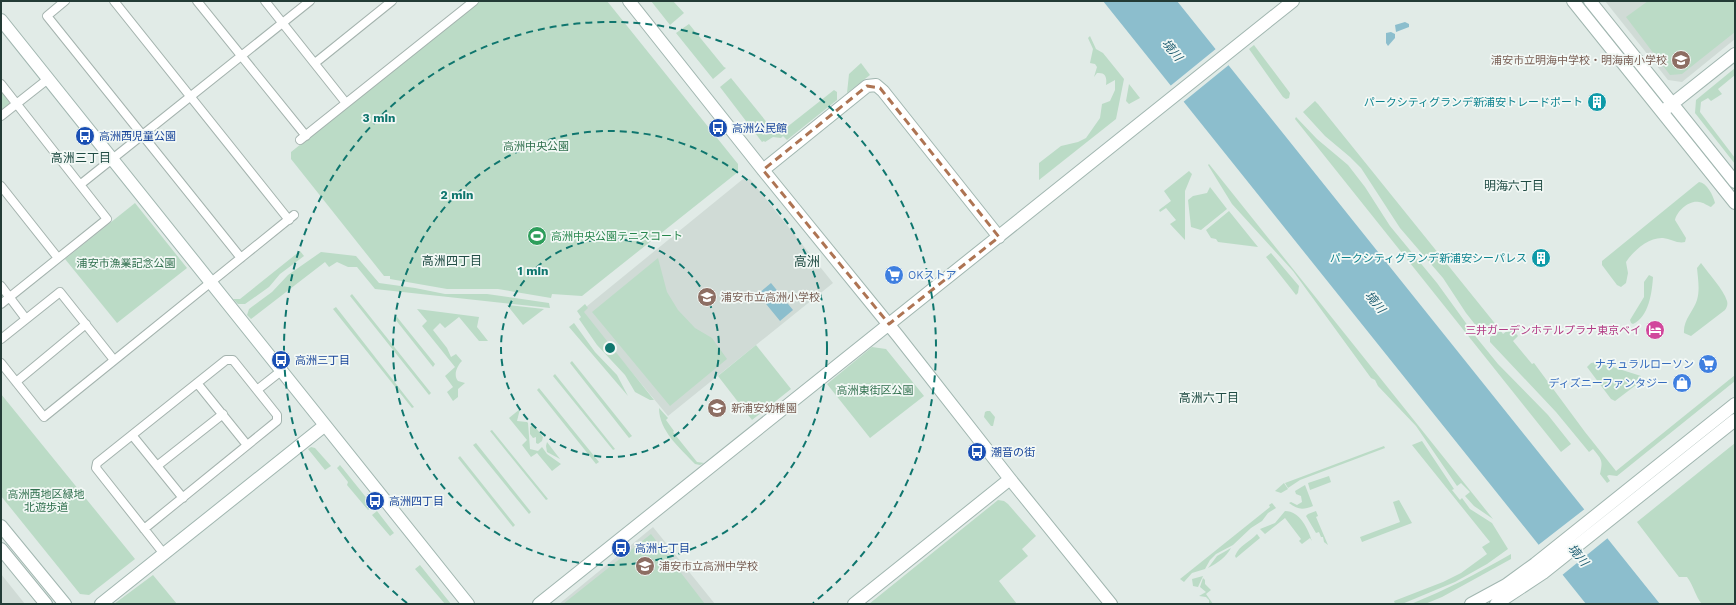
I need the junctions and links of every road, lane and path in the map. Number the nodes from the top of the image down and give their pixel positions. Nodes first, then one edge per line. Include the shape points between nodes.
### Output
1 (65, 1) edge
2 (114, 1) edge
3 (197, 1) edge
4 (265, 1) edge
5 (310, 1) edge
6 (392, 1) edge
7 (474, 1) edge
8 (629, 1) edge
9 (1293, 1) edge
10 (1573, 1) edge
11 (1590, 1) edge
12 (1, 20) edge
13 (283, 23) junction
14 (1735, 54) edge
15 (242, 57) junction
16 (315, 63) junction
17 (48, 79) junction
18 (1, 84) edge
19 (190, 97) junction
20 (346, 103) junction
21 (17, 104) junction
22 (1672, 104) junction
23 (1663, 112) junction
24 (1, 116) edge
25 (143, 136) junction
26 (112, 159) junction
27 (763, 170) junction
28 (1735, 182) edge
29 (81, 184) junction
30 (1, 186) edge
31 (1735, 203) edge
32 (1000, 237) junction
33 (58, 258) junction
34 (241, 258) junction
35 (211, 283) junction
36 (1, 286) edge
37 (9, 297) junction
38 (1, 304) edge
39 (26, 319) junction
40 (86, 324) junction
41 (889, 324) junction
42 (1, 339) edge
43 (114, 360) junction
44 (1, 363) edge
45 (280, 371) junction
46 (16, 382) junction
47 (197, 382) junction
48 (257, 390) junction
49 (1735, 404) edge
50 (223, 414) junction
51 (1735, 420) edge
52 (324, 426) junction
53 (132, 435) junction
54 (247, 445) junction
55 (157, 466) junction
56 (1010, 479) junction
57 (183, 498) junction
58 (1606, 516) junction
59 (1, 526) edge
60 (144, 529) junction
61 (1, 549) edge
62 (164, 554) junction
63 (1539, 569) junction
64 (46, 604) edge
65 (65, 604) edge
66 (102, 604) edge
67 (468, 604) edge
68 (539, 604) edge
69 (854, 604) edge
70 (1111, 604) edge
71 (1471, 604) edge
72 (1496, 604) edge

1 - 25 street via 47,16
2 - 19 street
3 - 15 street
4 - 13 street
5 - 13 street
6 - 16 street
7 - 20 street
8 - 27 street
9 - 32 street
10 - 23 street
11 - 22 street
12 - 17 street
13 - 15 street
13 - 16 street
14 - 22 street
15 - 19 street
15 - 20 street via 303,138
16 - 20 street
17 - 21 street
17 - 26 street
18 - 21 street
19 - 25 street
19 - 34 street via 292,218
21 - 24 street
21 - 29 street
22 - 23 street
22 - 28 street
23 - 31 street
25 - 26 street
25 - 34 street
26 - 29 street
26 - 35 street
27 - 32 street via 867,86 876,85
27 - 41 street
29 - 33 street via 107,219
30 - 33 street
32 - 41 street
33 - 37 street
34 - 35 street
35 - 43 street
35 - 45 street
36 - 37 street
37 - 38 street
37 - 39 street
39 - 40 street via 60,292
39 - 42 street
40 - 43 street
40 - 46 street
41 - 56 street
41 - 68 street
43 - 46 street via 44,417
44 - 46 street
45 - 48 street
45 - 52 street
47 - 48 street via 226,360 233,360
47 - 50 street
47 - 53 street
48 - 54 street via 277,415 277,421
49 - 58 street
50 - 54 street
50 - 55 street
51 - 58 street
52 - 62 street
52 - 67 street
53 - 55 street
53 - 60 street via 97,463 96,468
54 - 57 street
55 - 57 street
56 - 69 street
56 - 70 street
57 - 60 street
58 - 63 street
59 - 65 street
60 - 62 street
61 - 64 street
62 - 66 street
63 - 71 street
63 - 72 street

